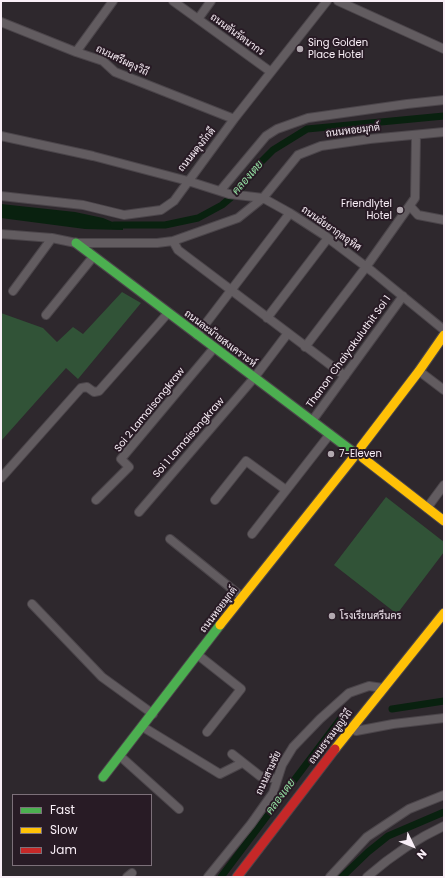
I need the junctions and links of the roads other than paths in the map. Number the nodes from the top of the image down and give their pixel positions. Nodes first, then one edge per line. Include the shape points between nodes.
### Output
1 (113, 1) edge
2 (172, 1) edge
3 (211, 1) edge
4 (327, 1) edge
5 (338, 1) edge
6 (198, 19) junction
7 (1, 22) edge
8 (444, 49) edge
9 (76, 52) junction
10 (271, 72) junction
11 (444, 100) edge
12 (234, 119) junction
13 (444, 132) edge
14 (1, 136) edge
15 (416, 136) junction
16 (188, 181) junction
17 (220, 191) junction
18 (1, 196) edge
19 (259, 198) junction
20 (410, 206) junction
21 (290, 213) junction
22 (444, 220) edge
23 (1, 234) edge
24 (52, 238) junction
25 (328, 238) junction
26 (173, 241) junction
27 (76, 243) junction
28 (93, 257) junction
29 (366, 267) junction
30 (13, 290) dead end
31 (230, 290) junction
32 (403, 296) junction
33 (168, 313) junction
34 (46, 315) dead end
35 (267, 318) junction
36 (444, 330) edge
37 (288, 333) junction
38 (197, 335) junction
39 (444, 335) edge
40 (305, 347) junction
41 (214, 348) junction
42 (419, 371) junction
43 (345, 376) junction
44 (254, 378) junction
45 (444, 390) edge
46 (312, 421) junction
47 (330, 434) junction
48 (361, 447) junction
49 (352, 455) junction
50 (363, 458) junction
51 (1, 478) edge
52 (444, 485) edge
53 (286, 490) junction
54 (96, 500) dead end
55 (215, 500) dead end
56 (427, 508) junction
57 (139, 512) dead end
58 (444, 521) edge
59 (252, 534) dead end
60 (170, 539) dead end
61 (242, 597) junction
62 (32, 604) dead end
63 (444, 613) edge
64 (444, 620) edge
65 (198, 655) junction
66 (383, 688) junction
67 (153, 714) junction
68 (444, 718) edge
69 (143, 727) junction
70 (354, 730) junction
71 (207, 732) dead end
72 (232, 754) dead end
73 (120, 756) junction
74 (242, 763) junction
75 (103, 777) dead end
76 (277, 779) junction
77 (444, 795) edge
78 (179, 809) dead end
79 (444, 826) edge
80 (208, 877) edge
81 (237, 877) edge
82 (244, 877) edge
83 (330, 877) edge
84 (367, 877) edge

1 - 9 street
2 - 6 street, ถนนตันรัตนากร
3 - 6 street
4 - 10 street, ถนนผดุงภักดี
5 - 8 street
6 - 10 street, ถนนตันรัตนากร
7 - 9 street, ถนนศรีผดุงวิถี
9 - 12 street, ถนนศรีผดุงวิถี via 103,61 115,72
10 - 12 street, ถนนผดุงภักดี
11 - 17 street via 308,118 277,129 266,136
12 - 16 street, ถนนผดุงภักดี
13 - 15 street, ถนนหอยมุกต์
14 - 16 street, ถนนผดุงภักดี via 93,156
15 - 19 street, ถนนหอยมุกต์ via 322,146 298,155
15 - 20 street via 415,198
16 - 17 street, ถนนฉัยยากุลอุทิศ
16 - 18 street via 174,201 160,210 124,215 83,205
17 - 19 street, ถนนฉัยยากุลอุทิศ
19 - 21 street, ถนนฉัยยากุลอุทิศ
19 - 26 street, ถนนละม้ายสงเคราะห์ via 238,218
20 - 22 street via 418,215
20 - 29 street
21 - 25 street, ถนนฉัยยากุลอุทิศ
21 - 31 street
23 - 24 street, ถนนละม้ายสงเคราะห์
24 - 27 street, ถนนละม้ายสงเคราะห์
24 - 30 street
25 - 29 street, ถนนฉัยยากุลอุทิศ
25 - 35 street
26 - 27 street, ถนนละม้ายสงเคราะห์
26 - 31 street via 178,250
27 - 28 street, ถนนละม้ายสงเคราะห์
28 - 33 street, ถนนละม้ายสงเคราะห์
28 - 34 street
29 - 32 street, ถนนฉัยยากุลอุทิศ
29 - 40 street
31 - 35 street
31 - 38 street
32 - 36 street, ถนนฉัยยากุลอุทิศ
32 - 43 street, Thanon Chaiyakuluthit Soi 1
33 - 38 street, ถนนละม้ายสงเคราะห์
33 - 51 street via 100,391 81,388
35 - 37 street
37 - 40 street
37 - 44 street, Soi 1 Lamaisongkraw
38 - 41 street, ถนนละม้ายสงเคราะห์
39 - 42 street
40 - 43 street
41 - 44 street, ถนนละม้ายสงเคราะห์
41 - 54 street, Soi 2 Lamaisongkraw via 121,459 129,467
42 - 45 street
42 - 48 street
43 - 46 street, Thanon Chaiyakuluthit Soi 1
44 - 46 street, ถนนละม้ายสงเคราะห์
44 - 57 street, Soi 1 Lamaisongkraw
46 - 47 street, ถนนละม้ายสงเคราะห์
47 - 49 street, ถนนละม้ายสงเคราะห์
47 - 53 street
48 - 49 street via 356,447
48 - 50 street via 365,452
49 - 50 street via 359,460
49 - 61 street, ถนนหอยมุกต์
50 - 56 street
52 - 56 street
53 - 55 street via 246,461
53 - 59 street
56 - 58 street
60 - 61 street
61 - 65 street, ถนนหอยมุกต์
62 - 67 street via 102,677
63 - 66 street, ถนนธรรมนูญวิถี
64 - 70 street, ถนนธรรมนูญวิถี
65 - 67 street, ถนนหอยมุกต์
65 - 71 street via 241,689
66 - 70 street, ถนนธรรมนูญวิถี
66 - 76 street, ถนนสามชัย via 368,686 349,693 293,747
67 - 69 street, ถนนหอยมุกต์
68 - 70 street
69 - 73 street, ถนนหอยมุกต์
69 - 74 street via 220,774
70 - 81 street, ถนนธรรมนูญวิถี
70 - 82 street, ถนนธรรมนูญวิถี
72 - 74 street
73 - 75 street, ถนนหอยมุกต์
73 - 78 street
74 - 76 street via 260,776
76 - 80 street, ถนนสามชัย via 273,793
77 - 83 street via 409,809 367,837
79 - 84 street via 423,836

